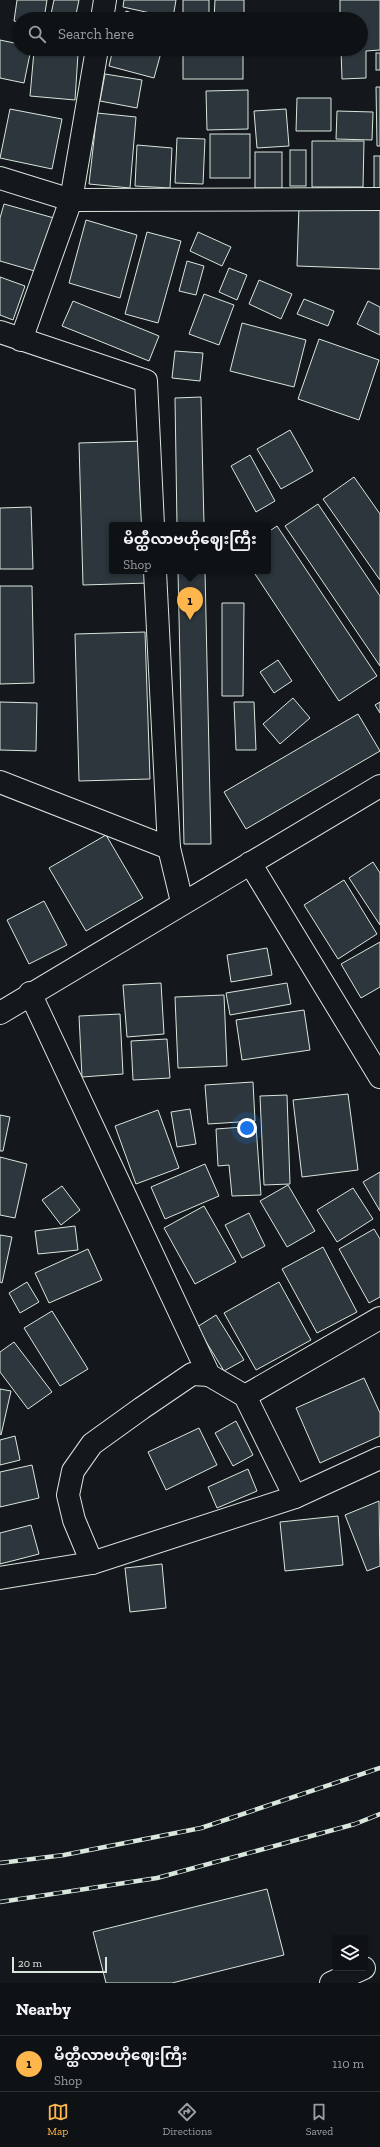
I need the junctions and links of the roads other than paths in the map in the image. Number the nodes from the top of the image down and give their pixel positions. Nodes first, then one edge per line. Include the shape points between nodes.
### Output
1 (105, 0) edge
2 (103, 12) edge
3 (96, 56) edge
4 (0, 178) edge
5 (380, 199) edge
6 (71, 200) junction
7 (0, 332) edge
8 (22, 340) junction
9 (153, 522) edge
10 (156, 574) edge
11 (0, 782) edge
12 (380, 786) edge
13 (169, 848) junction
14 (250, 863) junction
15 (182, 902) junction
16 (30, 993) junction
17 (0, 1013) edge
18 (380, 1077) edge
19 (380, 1318) edge
20 (209, 1374) junction
21 (245, 1396) junction
22 (380, 1458) edge
23 (295, 1497) junction
24 (92, 1563) junction
25 (0, 1578) edge
26 (380, 1961) edge
27 (368, 1967) edge
28 (358, 1971) edge
29 (331, 1983) edge

1 - 2 street
3 - 6 street
4 - 6 street
5 - 6 street
6 - 8 street
7 - 8 street
8 - 9 street via 146,381
10 - 13 street
11 - 13 street
12 - 14 street
13 - 15 street
14 - 15 street
14 - 18 street
15 - 16 street
16 - 17 street
16 - 20 street
19 - 21 street
20 - 21 street
20 - 24 street via 192,1374 142,1408 92,1444 72,1470 68,1495 74,1520
21 - 23 street
22 - 23 street
23 - 24 street
24 - 25 street
26 - 27 street
28 - 29 street

